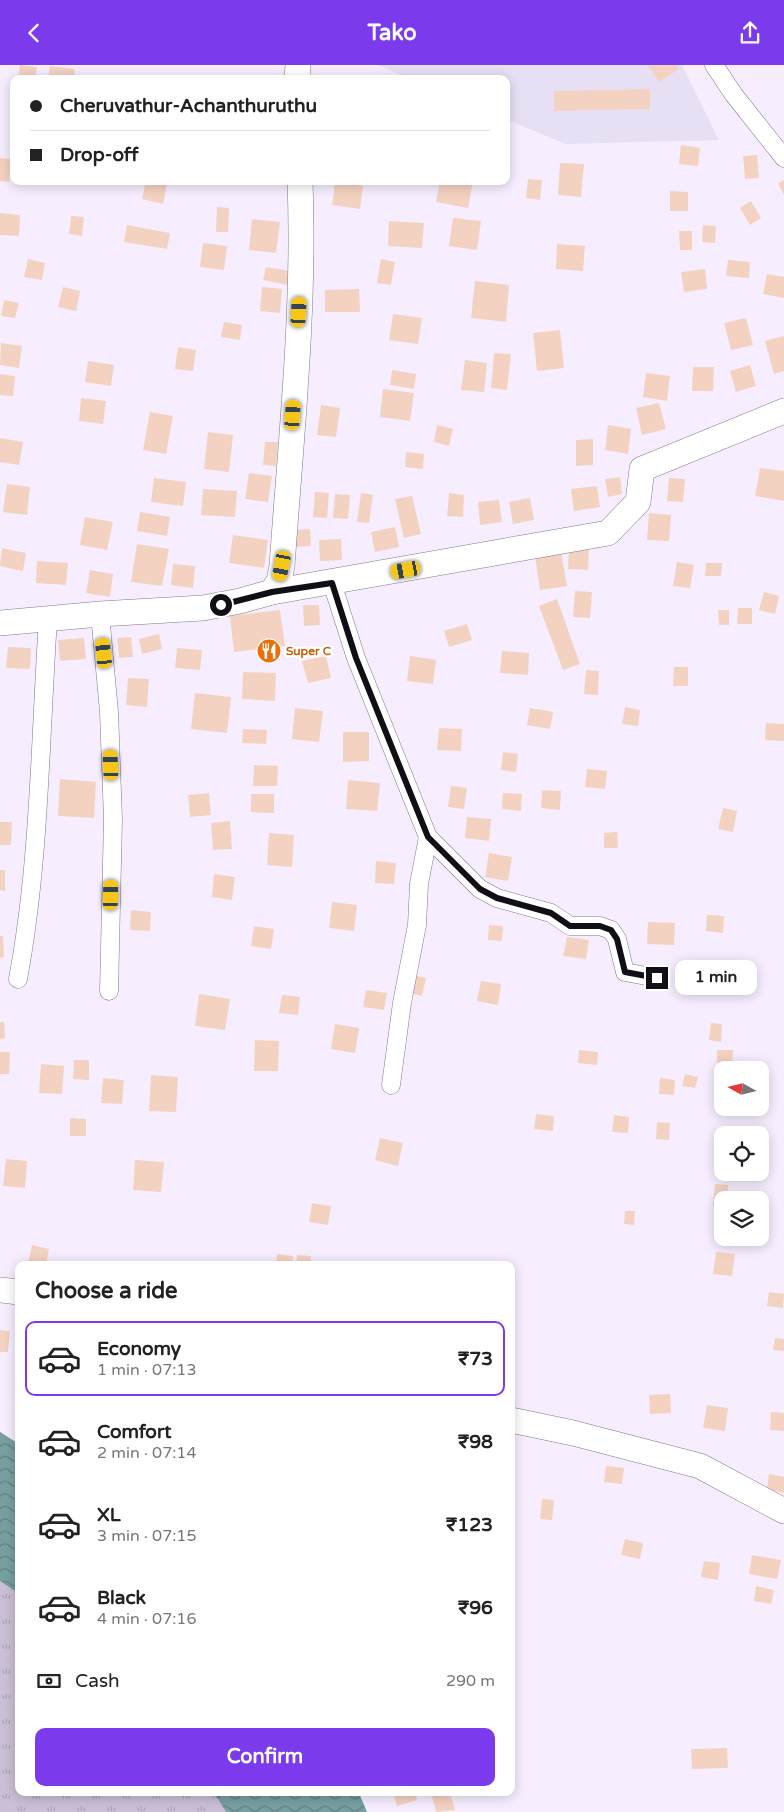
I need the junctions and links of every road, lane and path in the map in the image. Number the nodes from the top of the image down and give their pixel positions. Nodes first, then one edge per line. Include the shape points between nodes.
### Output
1 (714, 65) edge
2 (784, 158) edge
3 (300, 185) edge
4 (784, 411) edge
5 (332, 583) junction
6 (272, 592) junction
7 (100, 614) junction
8 (48, 619) junction
9 (0, 623) edge
10 (428, 837) junction
11 (657, 978) dead end
12 (18, 979) dead end
13 (109, 991) dead end
14 (391, 1085) dead end
15 (0, 1290) edge
16 (15, 1292) edge
17 (515, 1421) edge
18 (784, 1511) edge

1 - 2 street
3 - 6 main road via 303,245 297,355 282,566 279,581
4 - 5 main road via 642,469 638,502 608,533
5 - 6 main road
5 - 10 street via 356,658
6 - 7 main road via 203,608
7 - 8 main road
7 - 13 street via 109,712 113,819
8 - 9 main road
8 - 12 street via 32,864
10 - 11 street via 480,889 497,898 551,913 570,926 600,926 611,930 617,939 625,972
10 - 14 street
15 - 16 main road
17 - 18 main road via 700,1466

